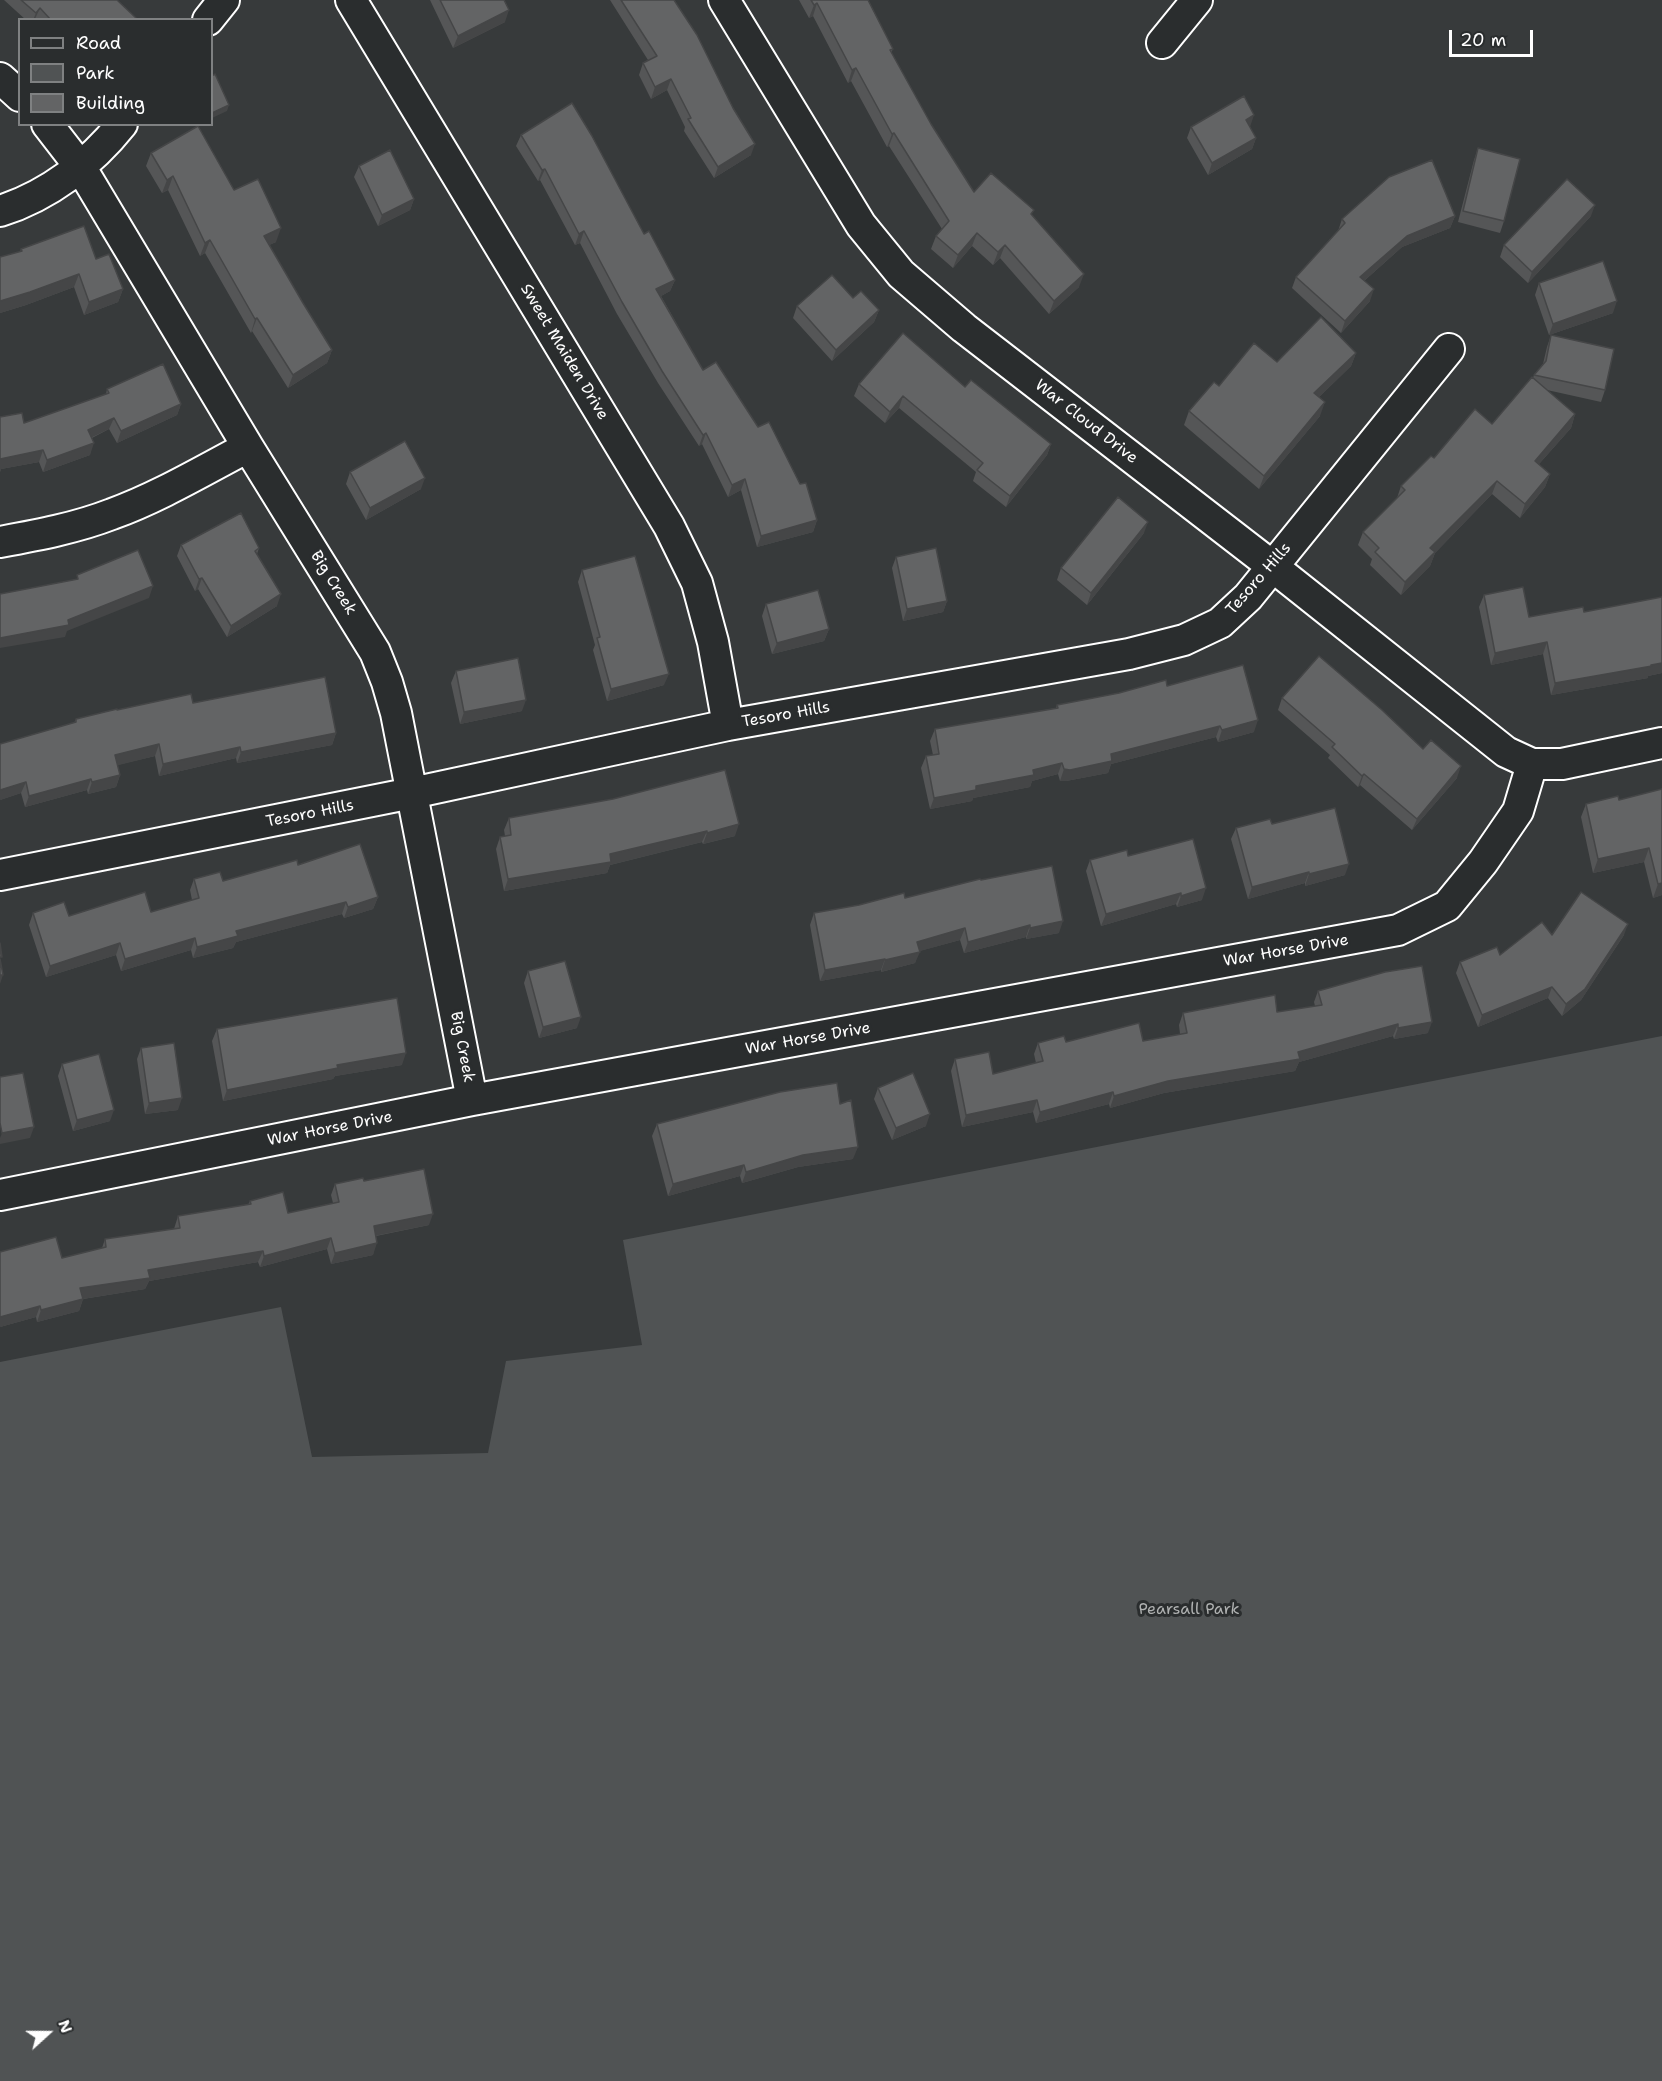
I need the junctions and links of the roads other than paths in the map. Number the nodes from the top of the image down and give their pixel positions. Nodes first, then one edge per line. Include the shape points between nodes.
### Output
1 (224, 0) edge
2 (351, 0) edge
3 (724, 0) edge
4 (1197, 0) edge
5 (210, 18) edge
6 (1162, 43) dead end
7 (0, 78) edge
8 (18, 94) edge
9 (49, 126) edge
10 (120, 126) edge
11 (81, 168) junction
12 (0, 211) edge
13 (1449, 349) dead end
14 (249, 447) junction
15 (0, 542) edge
16 (1272, 566) junction
17 (728, 725) junction
18 (1662, 743) edge
19 (1532, 764) junction
20 (412, 793) junction
21 (0, 875) edge
22 (472, 1100) junction
23 (0, 1195) edge

1 - 5 street
2 - 17 street, Sweet Maiden Drive via 669,526 697,583 713,642
3 - 16 street, War Cloud Drive via 861,225 901,274 964,328
4 - 6 street
7 - 8 street
9 - 11 street, Big Creek
10 - 11 street
11 - 12 street via 34,197
11 - 14 street, Big Creek
13 - 16 street, Tesoro Hills
14 - 15 street via 112,514 65,529
14 - 20 street, Big Creek via 375,652 396,713
16 - 17 street, Tesoro Hills via 1248,597 1220,623 1184,640 1129,654
16 - 19 street, War Cloud Drive via 1506,752
17 - 20 street, Tesoro Hills
18 - 19 street via 1562,764
19 - 22 street, War Horse Drive via 1518,811 1483,862 1447,906 1398,930
20 - 21 street, Tesoro Hills
20 - 22 street, Big Creek
22 - 23 street, War Horse Drive

